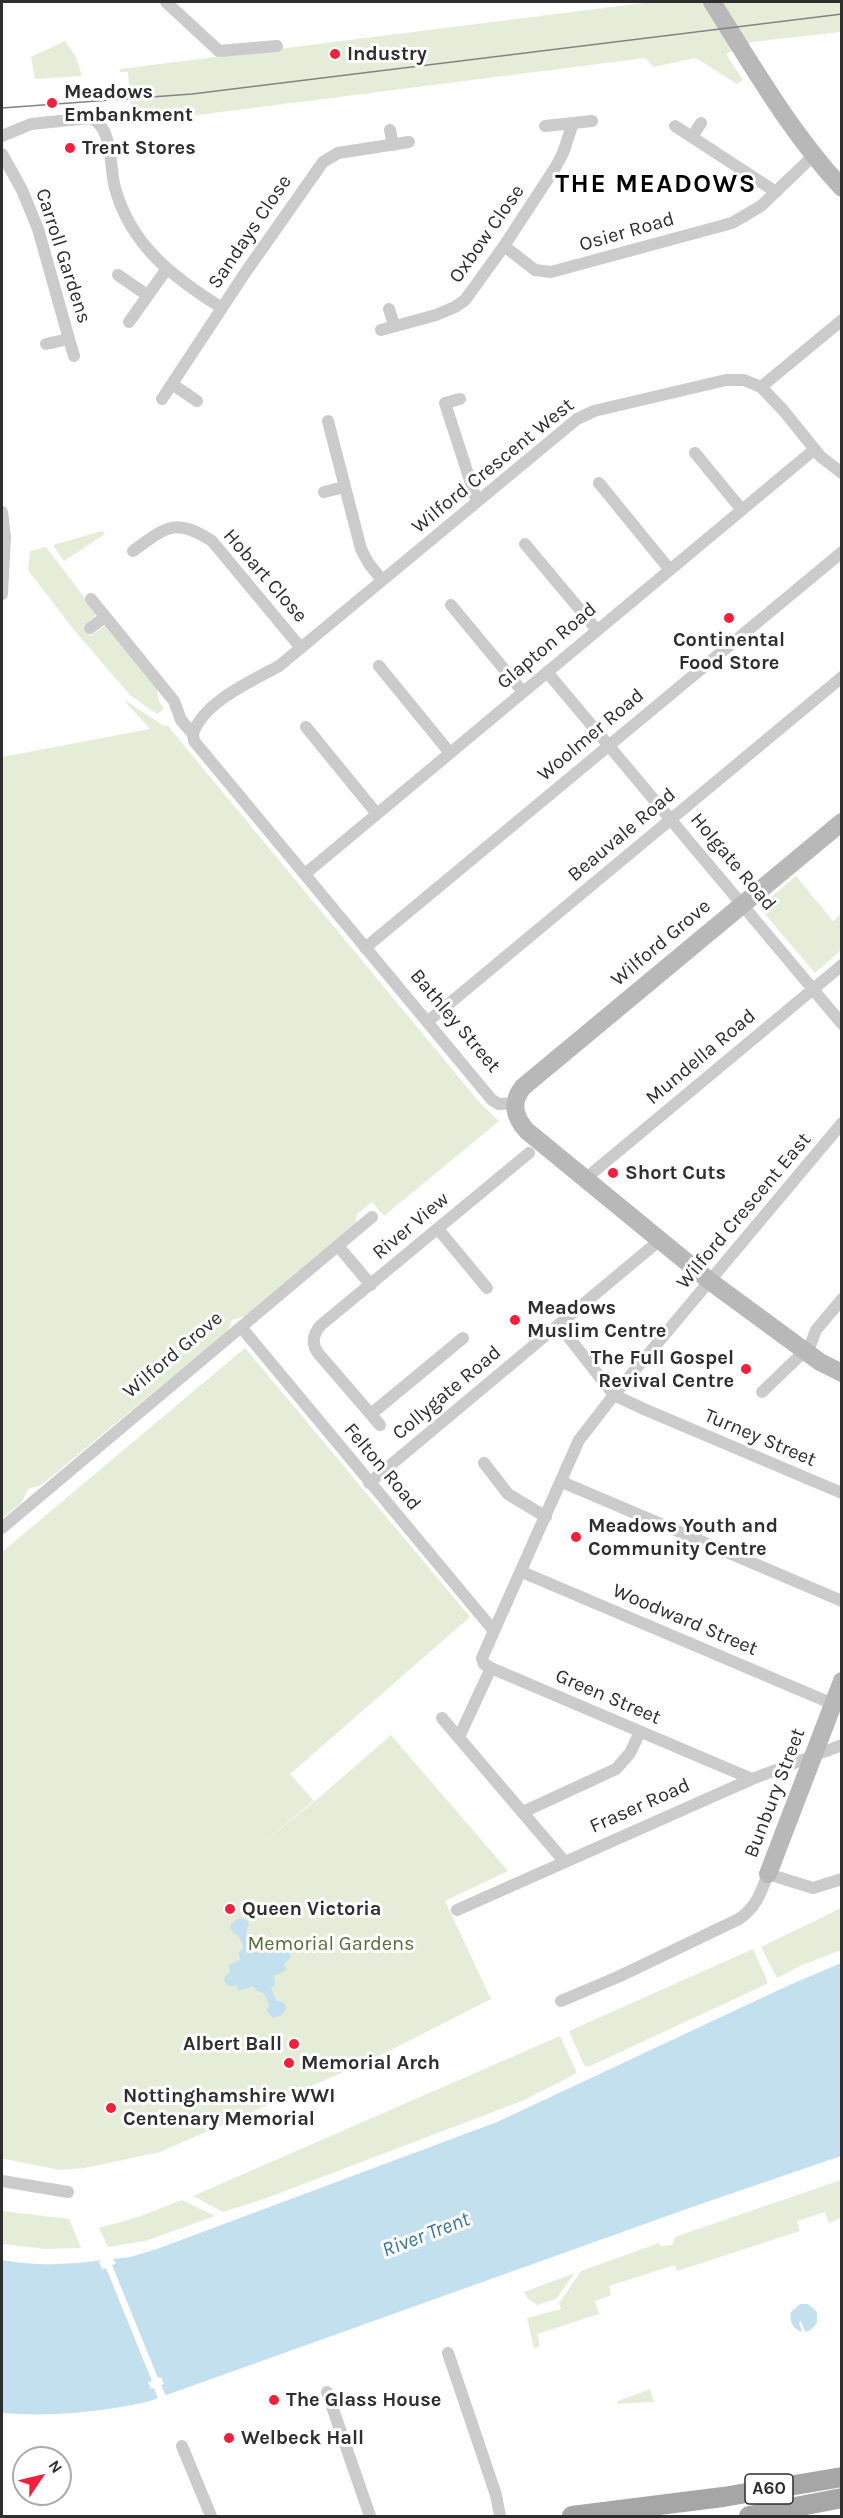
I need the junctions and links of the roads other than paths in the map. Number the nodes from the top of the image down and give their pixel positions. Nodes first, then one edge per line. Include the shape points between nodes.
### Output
1 (166, 2) edge
2 (712, 2) edge
3 (277, 46) dead end
4 (592, 121) dead end
5 (573, 123) junction
6 (701, 123) dead end
7 (545, 126) dead end
8 (675, 126) dead end
9 (390, 130) dead end
10 (2, 136) edge
11 (692, 137) junction
12 (409, 142) dead end
13 (393, 145) junction
14 (2, 154) edge
15 (814, 155) junction
16 (842, 188) edge
17 (776, 192) junction
18 (504, 246) junction
19 (166, 270) junction
20 (118, 275) dead end
21 (147, 295) junction
22 (222, 308) junction
23 (388, 309) dead end
24 (842, 320) edge
25 (129, 322) dead end
26 (394, 325) junction
27 (381, 330) dead end
28 (69, 339) junction
29 (46, 344) dead end
30 (74, 356) dead end
31 (172, 384) junction
32 (761, 387) junction
33 (162, 399) dead end
34 (460, 399) dead end
35 (197, 401) dead end
36 (328, 421) dead end
37 (815, 449) junction
38 (695, 453) dead end
39 (842, 473) edge
40 (598, 483) dead end
41 (344, 487) junction
42 (324, 492) dead end
43 (477, 502) junction
44 (742, 510) junction
45 (2, 512) edge
46 (525, 544) dead end
47 (133, 551) dead end
48 (842, 552) edge
49 (670, 570) junction
50 (382, 580) junction
51 (2, 594) edge
52 (91, 599) dead end
53 (451, 605) dead end
54 (105, 617) junction
55 (90, 628) dead end
56 (597, 630) junction
57 (301, 648) junction
58 (380, 666) dead end
59 (547, 672) junction
60 (842, 677) edge
61 (523, 692) junction
62 (306, 727) dead end
63 (193, 734) junction
64 (610, 745) junction
65 (450, 753) junction
66 (377, 814) junction
67 (672, 820) junction
68 (842, 822) edge
69 (305, 874) junction
70 (743, 904) junction
71 (365, 948) junction
72 (842, 965) edge
73 (813, 990) junction
74 (427, 1022) junction
75 (842, 1024) edge
76 (515, 1103) junction
77 (842, 1123) edge
78 (529, 1153) dead end
79 (585, 1179) junction
80 (372, 1216) dead end
81 (438, 1229) junction
82 (660, 1240) junction
83 (338, 1246) junction
84 (711, 1282) junction
85 (371, 1285) junction
86 (487, 1288) dead end
87 (842, 1299) edge
88 (559, 1325) junction
89 (241, 1328) junction
90 (463, 1338) dead end
91 (805, 1351) junction
92 (842, 1373) edge
93 (762, 1392) dead end
94 (614, 1395) junction
95 (370, 1414) junction
96 (380, 1425) dead end
97 (484, 1463) dead end
98 (562, 1482) junction
99 (369, 1483) junction
100 (842, 1493) edge
101 (546, 1517) junction
102 (2, 1528) edge
103 (522, 1572) junction
104 (842, 1601) edge
105 (494, 1631) junction
106 (491, 1668) junction
107 (842, 1681) edge
108 (833, 1704) junction
109 (442, 1718) dead end
110 (640, 1732) junction
111 (459, 1737) junction
112 (842, 1745) edge
113 (814, 1753) junction
114 (752, 1779) junction
115 (523, 1812) junction
116 (564, 1861) junction
117 (768, 1874) junction
118 (842, 1879) edge
119 (457, 1910) dead end
120 (561, 2001) dead end
121 (2, 2181) edge
122 (68, 2192) dead end
123 (448, 2353) dead end
124 (327, 2392) dead end
125 (182, 2446) dead end
126 (842, 2477) edge
127 (842, 2498) edge
128 (757, 2516) edge
129 (211, 2517) edge
130 (370, 2517) edge
131 (500, 2517) edge
132 (572, 2517) edge

1 - 3 street via 219,51
2 - 15 street
4 - 5 street
5 - 7 street
5 - 18 street, Oxbow Close via 555,168
6 - 11 street
8 - 11 street
9 - 13 street
10 - 19 street via 31,124 90,118 98,121 124,211
11 - 17 street
12 - 13 street, Sandays Close
13 - 22 street, Sandays Close via 326,158
14 - 28 street, Carroll Gardens via 38,229
15 - 16 street
15 - 17 street, Osier Road
17 - 18 street, Osier Road via 755,211 732,223 551,272 535,270
18 - 26 street, Oxbow Close via 462,303 436,315
19 - 21 street
19 - 22 street
20 - 21 street
21 - 25 street
22 - 31 street, Sandays Close
23 - 26 street
24 - 32 street
26 - 27 street, Oxbow Close
28 - 29 street, Carroll Gardens
28 - 30 street, Carroll Gardens
31 - 33 street, Sandays Close
31 - 35 street
32 - 37 street
32 - 43 street, Wilford Crescent West via 744,380 726,380 584,415
34 - 43 street via 445,403
36 - 41 street
37 - 39 street
37 - 44 street, Glapton Road
38 - 44 street
40 - 49 street
41 - 42 street
41 - 50 street via 361,549
43 - 50 street, Wilford Crescent West
44 - 49 street, Glapton Road
45 - 51 street
46 - 56 street
47 - 57 street, Hobart Close via 162,530 197,531 212,541
48 - 64 street, Woolmer Road
49 - 56 street, Glapton Road
50 - 57 street, Wilford Crescent West
52 - 54 street, Bathley Street
53 - 61 street
54 - 55 street
54 - 63 street, Bathley Street via 174,702 181,720
56 - 59 street, Glapton Road
57 - 63 street, Wilford Crescent West via 279,666 237,688 200,720
58 - 65 street
59 - 61 street, Glapton Road
59 - 64 street, Holgate Road
60 - 67 street, Beauvale Road
61 - 65 street, Glapton Road
62 - 66 street
63 - 69 street, Bathley Street via 194,741
64 - 67 street, Holgate Road
64 - 71 street, Woolmer Road
65 - 66 street, Glapton Road
66 - 69 street, Glapton Road
67 - 70 street, Holgate Road
67 - 74 street, Beauvale Road
68 - 70 street, Wilford Grove
69 - 71 street, Bathley Street
70 - 73 street, Holgate Road
70 - 76 street, Wilford Grove via 523,1087
71 - 74 street, Bathley Street
72 - 73 street, Mundella Road
73 - 75 street, Holgate Road
73 - 79 street, Mundella Road
74 - 76 street, Bathley Street via 492,1100 499,1104
76 - 79 street via 516,1116 527,1131
77 - 84 street, Wilford Crescent East
78 - 81 street, River View
79 - 82 street
80 - 83 street, Wilford Grove
81 - 85 street, River View
81 - 86 street
82 - 84 street
82 - 88 street, Collygate Road
83 - 85 street, River View
83 - 89 street, Wilford Grove
84 - 91 street
84 - 94 street, Wilford Crescent East
85 - 95 street, River View via 321,1325 313,1338 318,1353
87 - 91 street via 816,1330
88 - 94 street, Turney Street
88 - 99 street, Collygate Road
89 - 99 street, Felton Road
89 - 102 street, Wilford Grove
90 - 95 street
91 - 92 street
91 - 93 street
94 - 98 street, Wilford Crescent East via 579,1440
94 - 100 street, Turney Street
95 - 96 street, River View
97 - 101 street via 508,1494
98 - 101 street, Wilford Crescent East
98 - 104 street
99 - 105 street, Felton Road
101 - 103 street, Wilford Crescent East
103 - 105 street, Wilford Crescent East
103 - 108 street, Woodward Street
105 - 106 street via 482,1658
106 - 110 street, Green Street
106 - 111 street
107 - 108 street, Bunbury Street
108 - 113 street, Bunbury Street
109 - 111 street
110 - 114 street, Green Street
110 - 115 street via 630,1753 616,1769
111 - 115 street
112 - 113 street, Fraser Road
113 - 114 street, Fraser Road
113 - 117 street, Bunbury Street
114 - 116 street, Fraser Road
115 - 116 street
116 - 119 street, Fraser Road
117 - 118 street via 813,1888
117 - 120 street, Bunbury Street via 758,1900 744,1916
121 - 122 street
123 - 131 street via 496,2494
124 - 130 street
125 - 129 street
126 - 132 main road, A60
127 - 128 main road, A60

